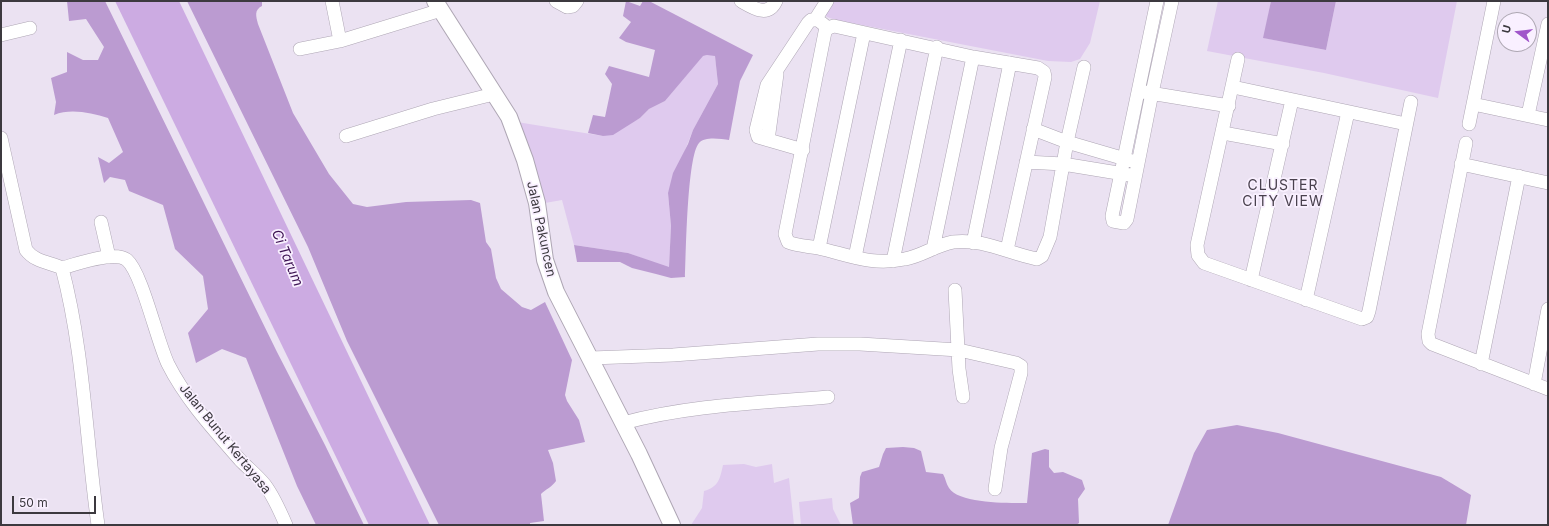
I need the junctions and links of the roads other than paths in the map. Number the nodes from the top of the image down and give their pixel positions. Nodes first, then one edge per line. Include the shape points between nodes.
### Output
1 (332, 1) edge
2 (556, 1) edge
3 (577, 1) edge
4 (741, 1) edge
5 (776, 1) edge
6 (827, 1) edge
7 (1157, 1) edge
8 (1172, 1) edge
9 (1494, 1) edge
10 (438, 6) edge
11 (815, 20) junction
12 (1548, 24) edge
13 (30, 28) dead end
14 (828, 28) junction
15 (864, 33) junction
16 (1, 35) edge
17 (901, 40) junction
18 (340, 41) junction
19 (300, 48) dead end
20 (937, 48) junction
21 (1545, 49) edge
22 (973, 56) junction
23 (1238, 59) dead end
24 (1010, 63) junction
25 (1084, 67) dead end
26 (1232, 87) junction
27 (1138, 91) junction
28 (1152, 93) junction
29 (494, 94) junction
30 (1292, 100) junction
31 (1411, 102) dead end
32 (1473, 104) junction
33 (1228, 106) junction
34 (1348, 112) junction
35 (1528, 116) junction
36 (1548, 120) edge
37 (1406, 124) junction
38 (1469, 124) dead end
39 (1033, 130) junction
40 (1223, 133) junction
41 (346, 136) dead end
42 (1, 138) edge
43 (1067, 142) junction
44 (1466, 143) dead end
45 (1283, 144) junction
46 (803, 150) junction
47 (1124, 158) junction
48 (1026, 162) junction
49 (1138, 162) junction
50 (1063, 164) junction
51 (1461, 164) junction
52 (1121, 173) junction
53 (1136, 176) junction
54 (1519, 176) junction
55 (1548, 182) edge
56 (101, 222) dead end
57 (973, 243) junction
58 (819, 248) junction
59 (932, 249) junction
60 (1007, 250) junction
61 (109, 257) junction
62 (855, 257) junction
63 (893, 261) junction
64 (62, 268) junction
65 (1252, 280) junction
66 (956, 290) dead end
67 (1306, 300) junction
68 (1548, 309) edge
69 (959, 350) junction
70 (590, 358) junction
71 (1481, 364) junction
72 (1534, 384) junction
73 (1548, 389) edge
74 (828, 397) dead end
75 (963, 397) dead end
76 (623, 423) junction
77 (995, 489) dead end
78 (98, 525) edge
79 (286, 525) edge
80 (672, 525) edge

1 - 18 street
2 - 3 street via 567,7 573,6
4 - 5 street via 758,10 773,7
6 - 11 street
7 - 27 street
8 - 28 street
9 - 32 street
10 - 18 street
10 - 29 street, Jalan Pakuncen
11 - 14 street
11 - 46 street via 808,23 767,85 756,130 758,137
12 - 21 street
13 - 16 street
14 - 15 street via 834,26
14 - 46 street via 825,32
15 - 17 street
15 - 58 street
17 - 20 street
17 - 62 street
18 - 19 street
20 - 22 street
20 - 63 street
21 - 35 street
22 - 24 street
22 - 59 street
23 - 26 street
24 - 39 street via 1038,68 1044,72
24 - 57 street
25 - 43 street
26 - 30 street
26 - 33 street
27 - 28 street
27 - 47 street
28 - 33 street
28 - 49 street
29 - 41 street
29 - 70 street, Jalan Pakuncen via 509,118 525,160 537,203 545,260 556,292
30 - 34 street
30 - 45 street
31 - 37 street
32 - 35 street
32 - 38 street
33 - 40 street
34 - 37 street
34 - 67 street
35 - 36 street
37 - 67 street via 1367,317 1362,319
39 - 43 street
39 - 48 street
40 - 45 street
40 - 65 street via 1197,245 1198,255 1204,263
42 - 64 street via 26,250 31,257
43 - 47 street
43 - 50 street
44 - 51 street
45 - 65 street
46 - 58 street via 785,234 788,242 794,245
47 - 49 street
47 - 52 street
48 - 50 street
48 - 60 street
49 - 53 street
50 - 52 street
50 - 60 street via 1050,237 1042,256 1037,259
51 - 54 street
51 - 71 street via 1428,334 1432,344
52 - 53 street
52 - 53 street via 1112,216 1114,221 1127,222
54 - 55 street
54 - 71 street
56 - 61 street
57 - 59 street via 954,242
57 - 60 street
58 - 62 street
59 - 63 street via 922,255
61 - 64 street, Jalan Bunut Kertayasa
61 - 79 street, Jalan Bunut Kertayasa via 125,258 130,264 140,284 160,345 180,385 265,486
62 - 63 street via 881,263
64 - 78 street via 78,358
65 - 67 street
66 - 69 street
68 - 72 street
69 - 70 street via 818,344 673,355
69 - 75 street
69 - 77 street via 1021,366 1001,448
70 - 76 street, Jalan Pakuncen
71 - 72 street
72 - 73 street
74 - 76 street via 696,408 658,413
76 - 80 street, Jalan Pakuncen

